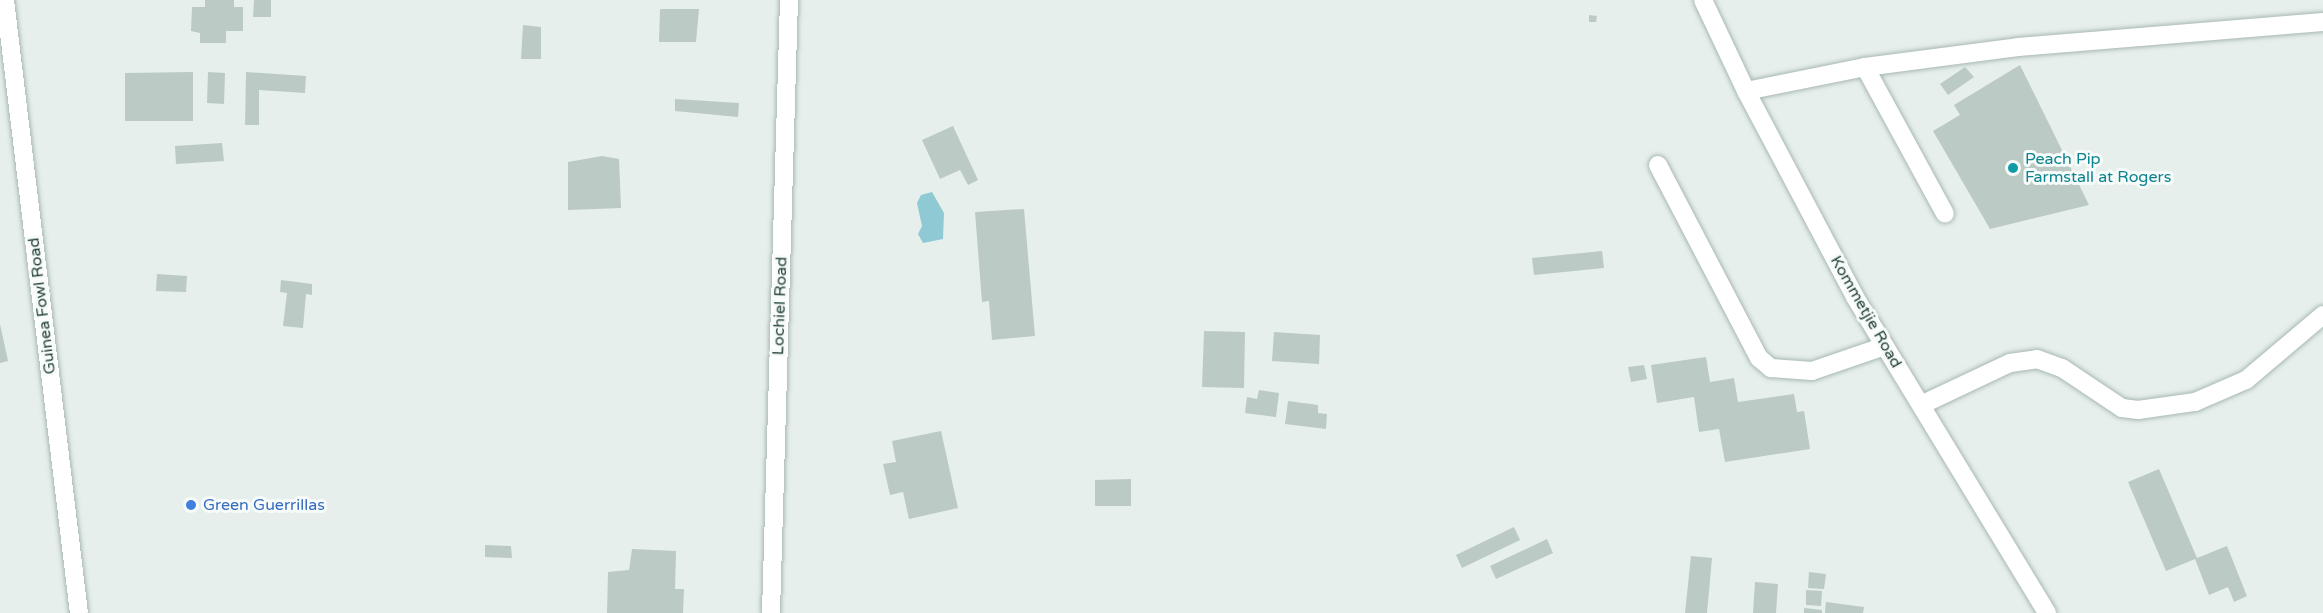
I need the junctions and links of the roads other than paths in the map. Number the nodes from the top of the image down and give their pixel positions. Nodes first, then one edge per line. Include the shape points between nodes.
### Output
1 (4, 0) edge
2 (789, 0) edge
3 (1703, 0) edge
4 (2323, 22) edge
5 (1865, 67) junction
6 (1746, 91) junction
7 (1658, 165) dead end
8 (1945, 214) dead end
9 (2323, 315) edge
10 (1885, 346) junction
11 (1921, 405) junction
12 (79, 613) edge
13 (771, 613) edge
14 (2047, 613) edge

1 - 12 street, Guinea Fowl Road
2 - 13 street, Lochiel Road
3 - 6 street, Kommetjie Road
4 - 5 street via 2018,47
5 - 6 street
5 - 8 street
6 - 10 street, Kommetjie Road
7 - 10 street via 1759,358 1772,368 1812,371
9 - 11 street via 2246,380 2195,402 2138,410 2122,408 2062,368 2037,359 2010,363
10 - 11 street, Kommetjie Road
11 - 14 street, Kommetjie Road

